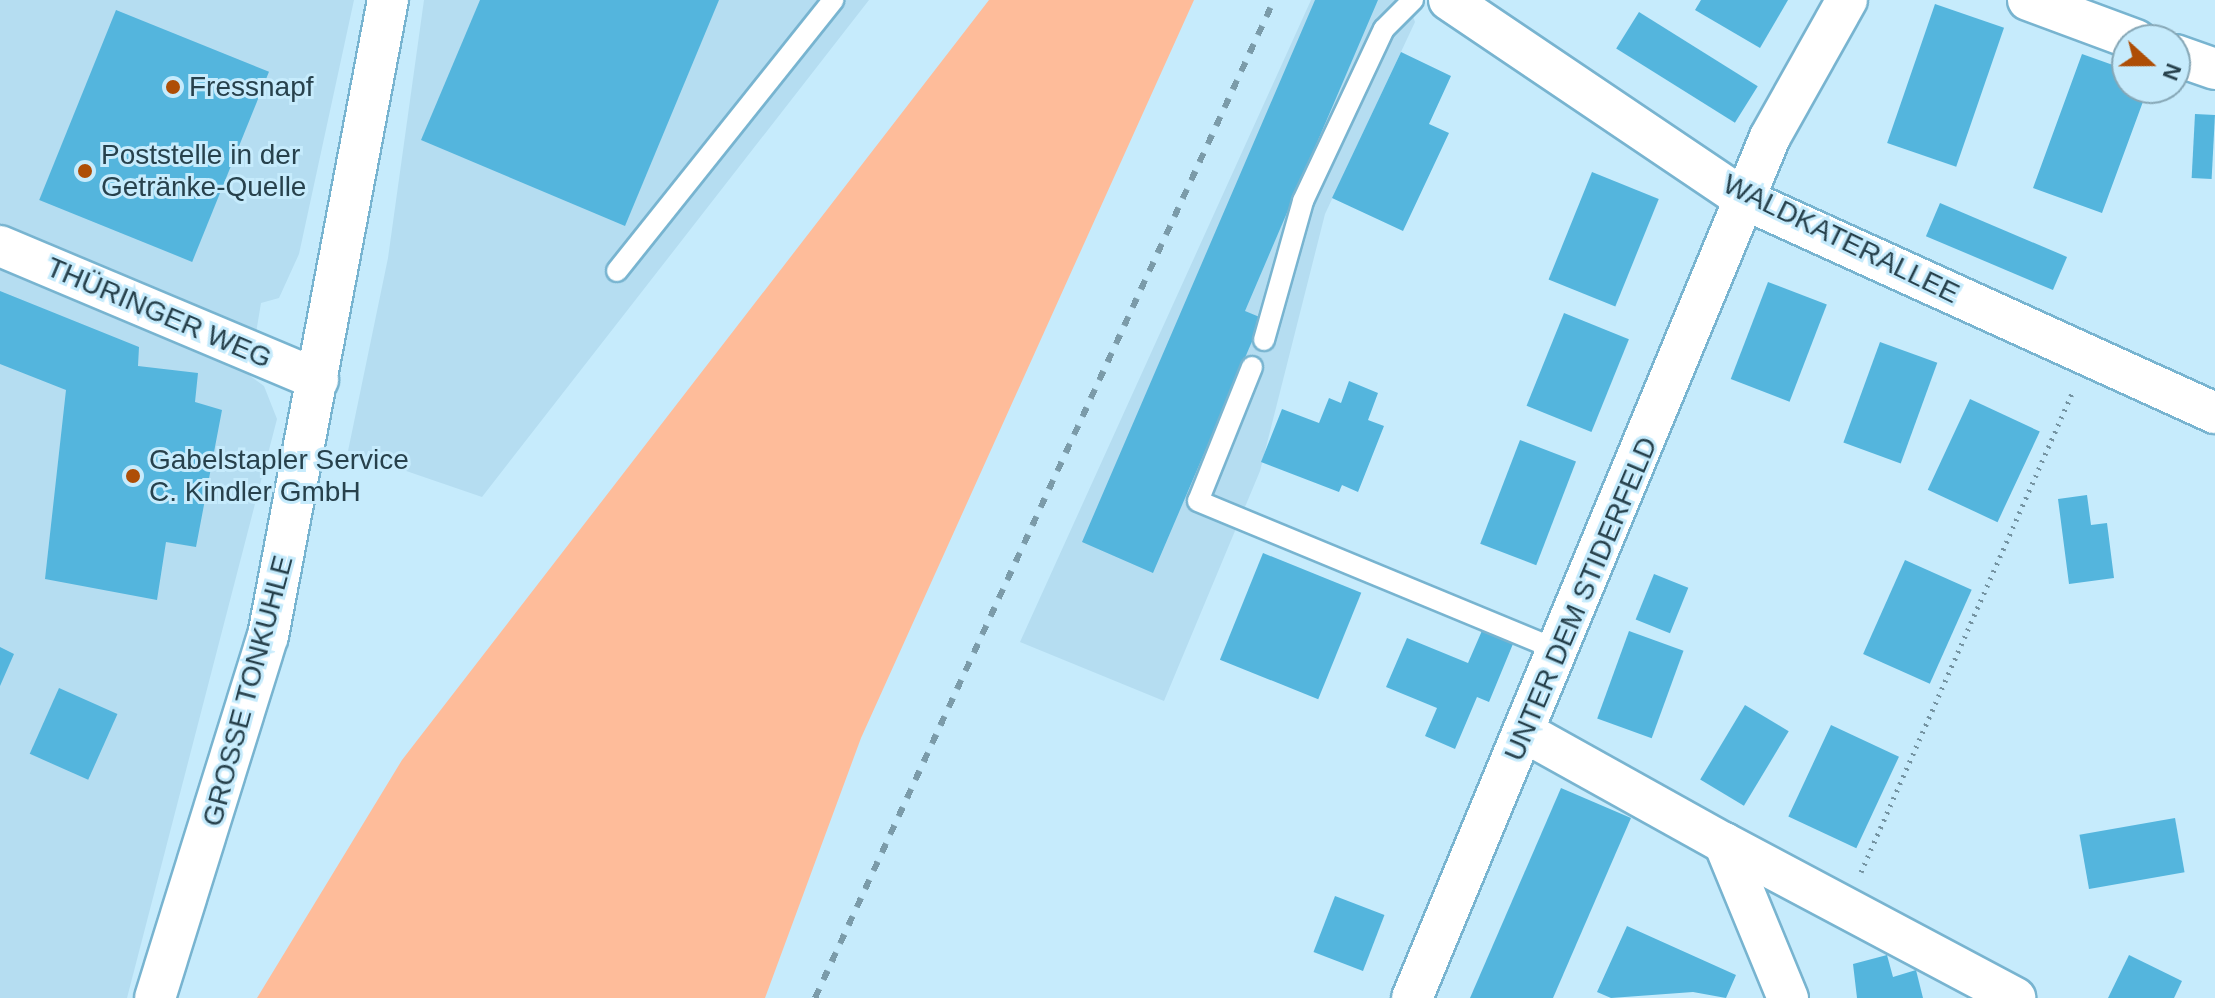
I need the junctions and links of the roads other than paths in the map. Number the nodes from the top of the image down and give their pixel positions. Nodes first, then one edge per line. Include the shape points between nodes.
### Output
1 (388, 0) edge
2 (833, 0) edge
3 (1413, 0) edge
4 (1449, 0) edge
5 (1847, 0) edge
6 (2028, 0) edge
7 (2111, 31) edge
8 (2191, 61) edge
9 (2215, 69) edge
10 (1746, 200) junction
11 (0, 246) edge
12 (617, 271) dead end
13 (1264, 340) dead end
14 (1252, 367) dead end
15 (318, 380) junction
16 (2215, 413) edge
17 (1560, 651) junction
18 (1526, 733) junction
19 (1724, 843) junction
20 (1968, 985) edge
21 (155, 998) edge
22 (1412, 998) edge
23 (1788, 998) edge
24 (2015, 998) edge

1 - 15 street, GROSSE TONKUHLE
2 - 12 lane
3 - 13 lane via 1384,29 1303,201
4 - 10 street, WALDKATERALLEE
5 - 10 street, UNTER DEM STIDERFELD via 1770,137
6 - 7 street
8 - 9 street
10 - 16 street, WALDKATERALLEE
10 - 17 street, UNTER DEM STIDERFELD
11 - 15 street, THÜRINGER WEG
14 - 17 lane via 1198,501
15 - 21 street, GROSSE TONKUHLE via 268,636
17 - 18 street, UNTER DEM STIDERFELD
18 - 19 street
18 - 22 street, UNTER DEM STIDERFELD
19 - 20 street
19 - 23 street
20 - 24 street

